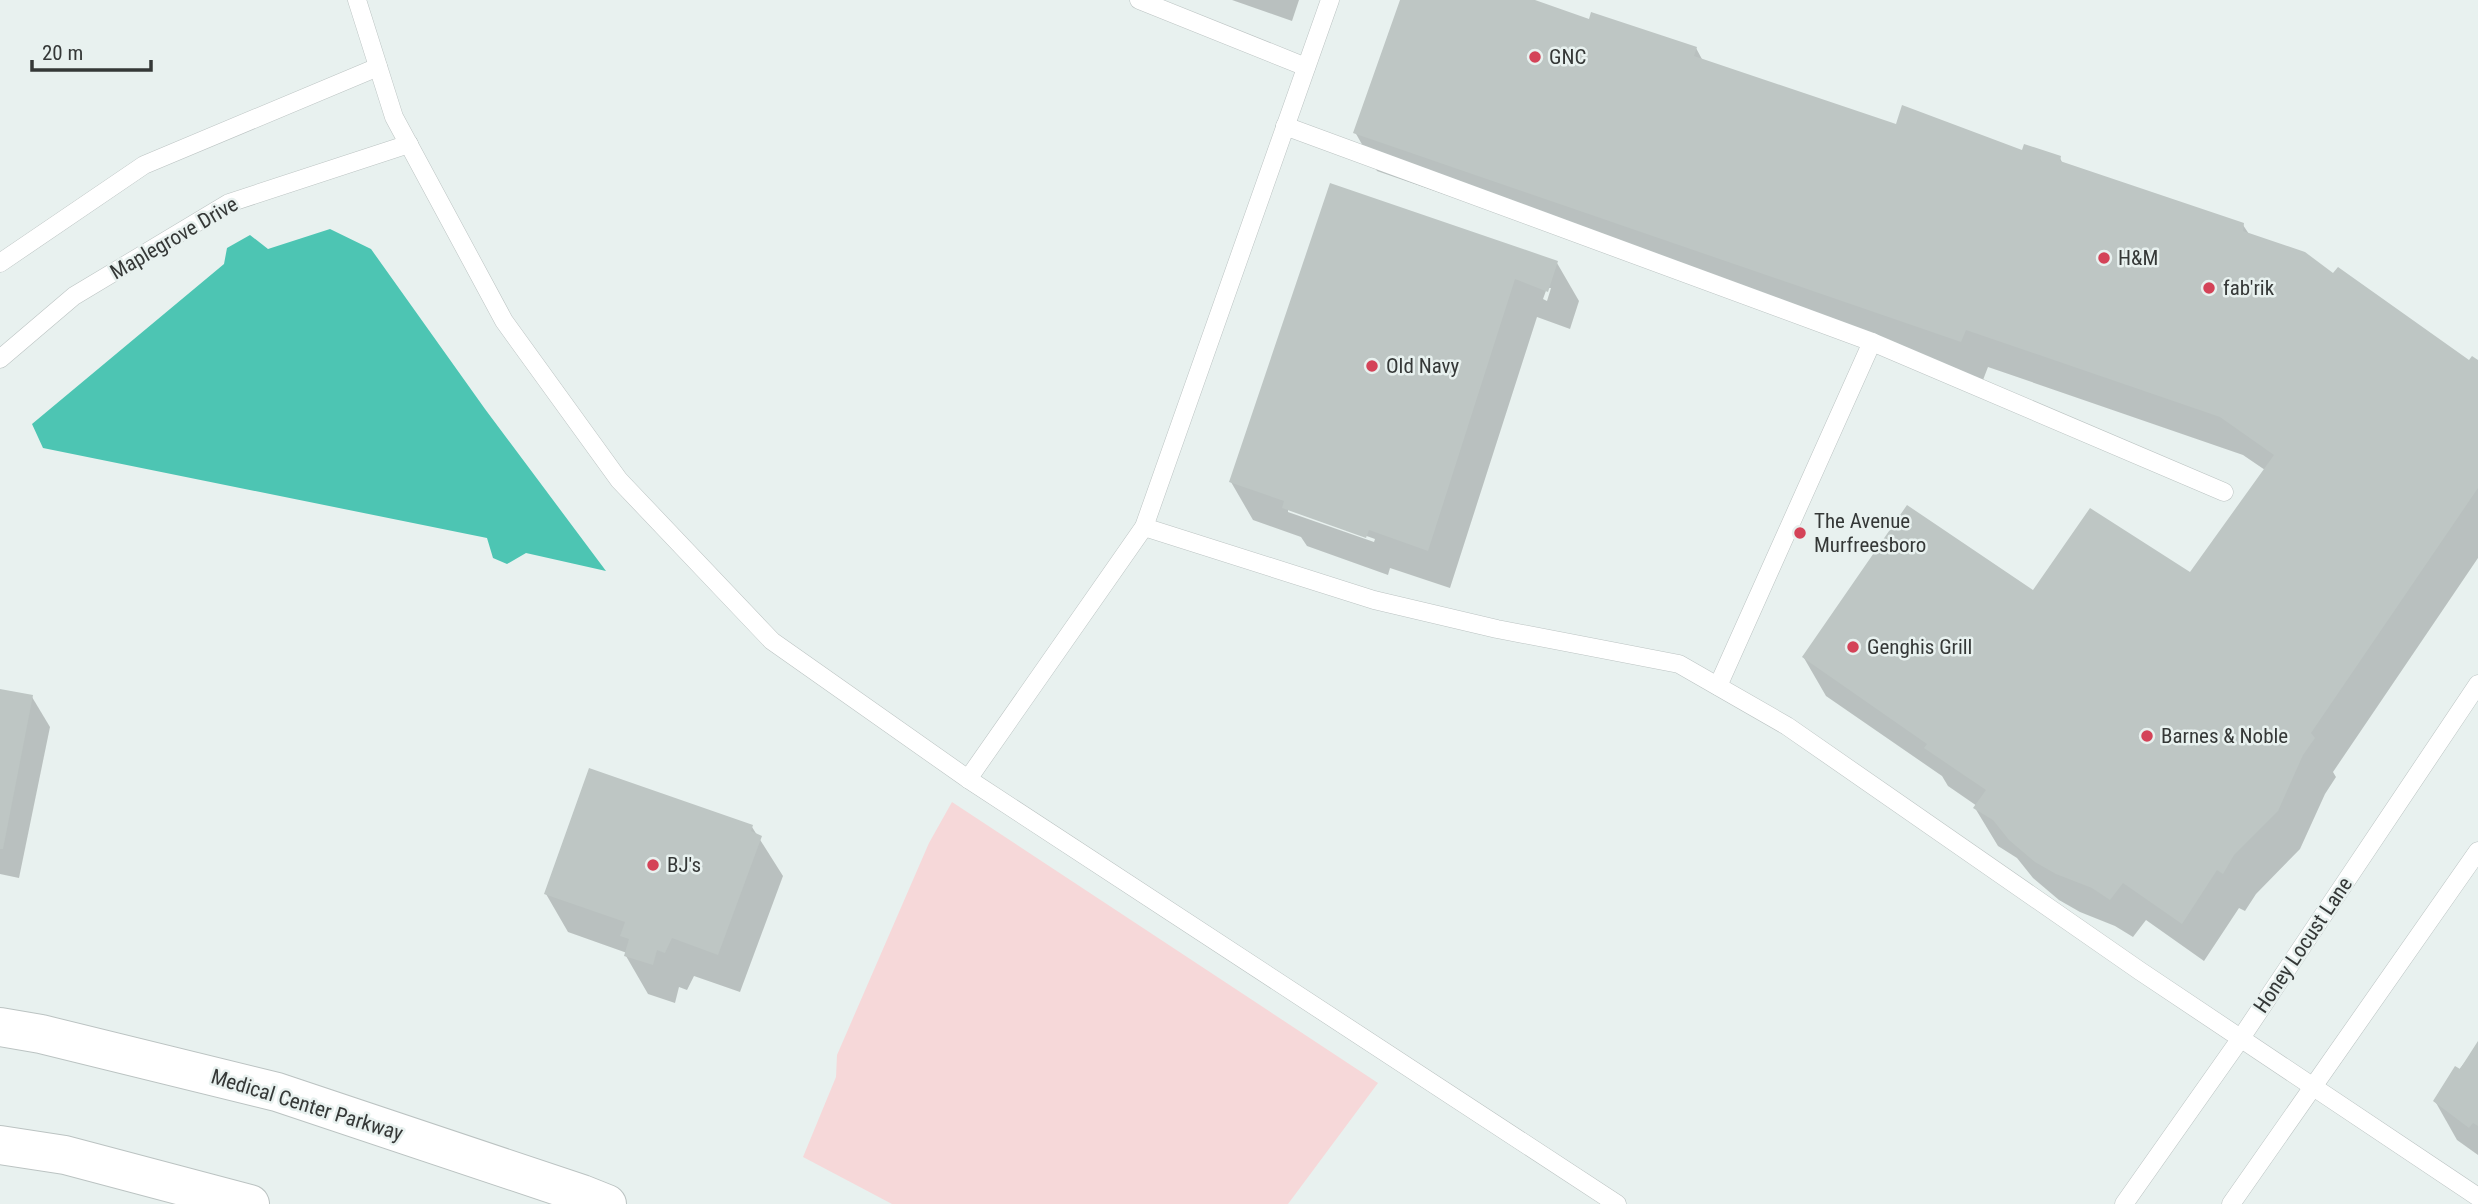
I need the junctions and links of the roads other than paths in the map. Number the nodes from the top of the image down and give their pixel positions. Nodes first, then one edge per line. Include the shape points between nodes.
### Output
1 (357, 0) edge
2 (1139, 0) edge
3 (1330, 0) edge
4 (1307, 67) junction
5 (378, 68) junction
6 (1286, 125) junction
7 (409, 144) junction
8 (0, 263) edge
9 (1872, 342) junction
10 (0, 359) edge
11 (2224, 492) dead end
12 (1144, 527) junction
13 (2478, 684) edge
14 (1718, 686) junction
15 (968, 779) junction
16 (2478, 851) edge
17 (0, 1027) edge
18 (2241, 1038) junction
19 (2314, 1087) junction
20 (0, 1145) edge
21 (2478, 1196) edge
22 (250, 1204) edge
23 (607, 1204) edge
24 (1617, 1204) edge
25 (2124, 1204) edge
26 (2231, 1204) edge

1 - 5 lane
2 - 4 lane
3 - 4 lane
4 - 6 lane
5 - 7 lane via 394,117
5 - 8 lane via 144,166
6 - 9 lane
6 - 12 lane
7 - 10 lane, Maplegrove Drive via 229,203 74,296
7 - 15 lane via 505,321 619,480 772,641
9 - 11 lane
9 - 14 lane
12 - 14 lane via 1374,600 1679,664
12 - 15 lane
13 - 18 lane, Honey Locust Lane
14 - 18 lane via 1787,726
15 - 24 lane
16 - 19 lane
17 - 23 main road, Medical Center Parkway via 277,1092
18 - 19 lane
18 - 25 lane, Honey Locust Lane
19 - 21 lane
19 - 26 lane
20 - 22 main road via 65,1155

